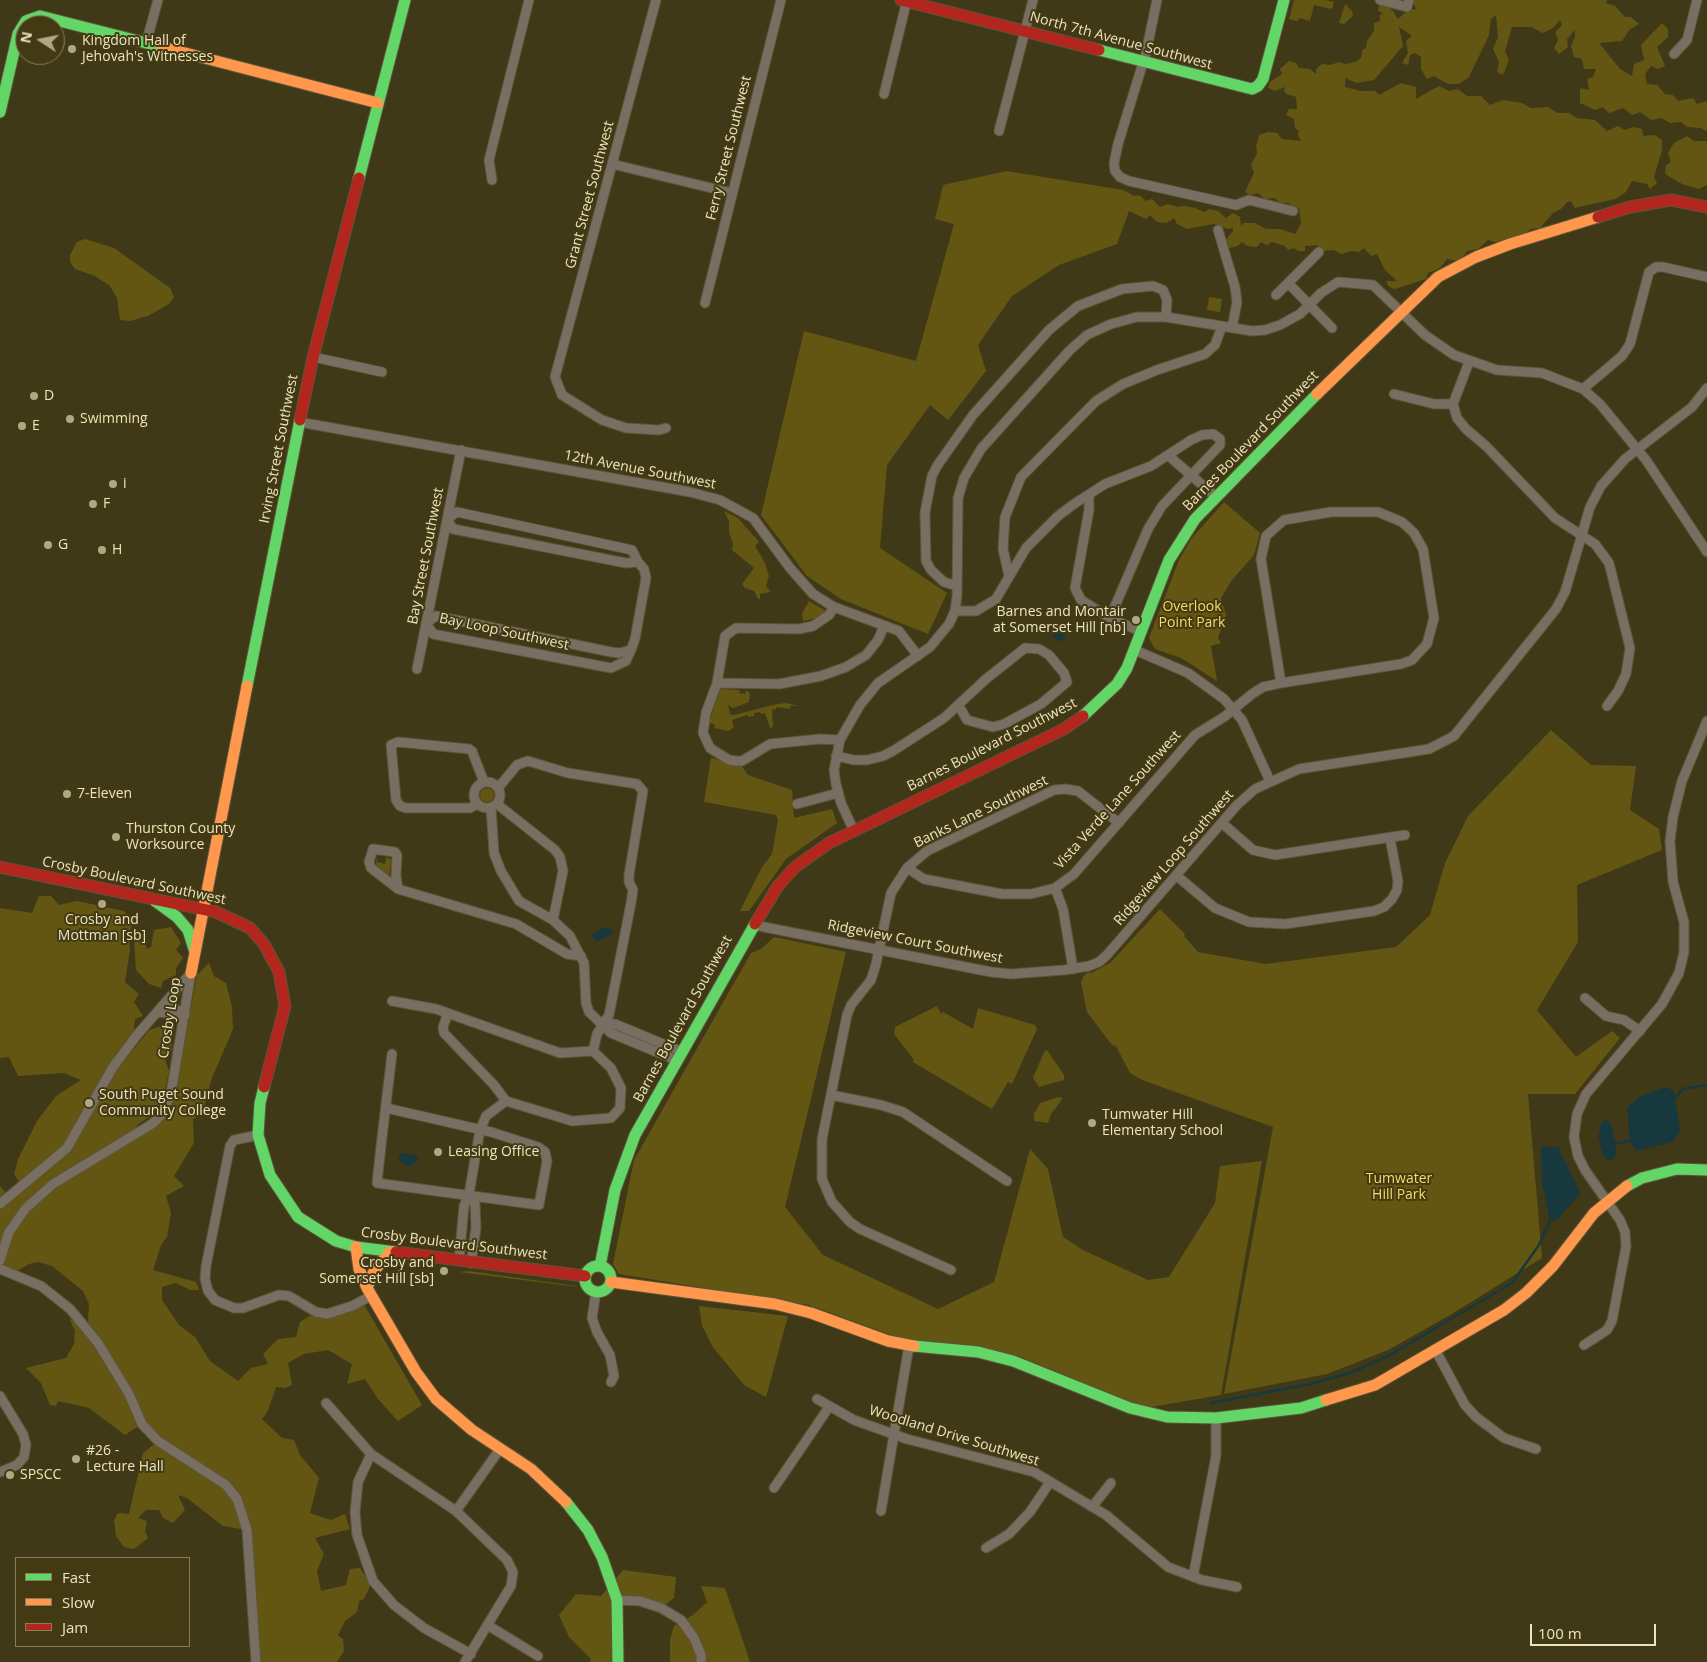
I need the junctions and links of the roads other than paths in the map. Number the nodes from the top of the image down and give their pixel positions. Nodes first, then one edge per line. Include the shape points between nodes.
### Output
1 (158, 0) edge
2 (405, 0) edge
3 (529, 0) edge
4 (656, 0) edge
5 (781, 0) edge
6 (905, 0) edge
7 (1033, 0) edge
8 (1157, 0) edge
9 (1284, 0) edge
10 (1380, 0) edge
11 (1697, 0) edge
12 (1408, 3) edge
13 (1024, 32) junction
14 (146, 43) junction
15 (1674, 54) dead end
16 (1142, 62) junction
17 (884, 94) dead end
18 (378, 103) junction
19 (0, 112) edge
20 (999, 131) dead end
21 (612, 164) junction
22 (492, 180) dead end
23 (732, 194) junction
24 (1707, 207) edge
25 (1293, 211) dead end
26 (1218, 230) dead end
27 (1319, 252) dead end
28 (1707, 276) edge
29 (1288, 283) junction
30 (1276, 295) dead end
31 (705, 303) dead end
32 (1309, 305) junction
33 (1401, 312) junction
34 (1166, 317) junction
35 (1222, 326) junction
36 (1232, 328) junction
37 (1332, 328) dead end
38 (313, 357) junction
39 (1469, 362) junction
40 (382, 372) dead end
41 (1707, 388) edge
42 (1583, 389) junction
43 (1394, 394) dead end
44 (1453, 404) junction
45 (299, 422) junction
46 (666, 428) dead end
47 (1637, 449) junction
48 (461, 450) junction
49 (1169, 456) junction
50 (1194, 475) junction
51 (1088, 496) junction
52 (1216, 497) junction
53 (447, 519) junction
54 (1581, 535) junction
55 (1707, 552) edge
56 (638, 562) junction
57 (1009, 576) junction
58 (957, 586) junction
59 (834, 607) junction
60 (955, 611) junction
61 (1110, 618) junction
62 (426, 623) junction
63 (884, 626) junction
64 (1142, 632) junction
65 (631, 650) junction
66 (1135, 650) junction
67 (918, 656) junction
68 (417, 669) dead end
69 (717, 683) junction
70 (1281, 683) junction
71 (959, 706) junction
72 (1607, 706) dead end
73 (1233, 709) junction
74 (1707, 722) edge
75 (840, 740) junction
76 (836, 756) junction
77 (1270, 781) junction
78 (484, 782) junction
79 (498, 788) junction
80 (838, 794) junction
81 (477, 804) junction
82 (797, 804) dead end
83 (494, 806) junction
84 (1118, 823) junction
85 (1222, 823) junction
86 (854, 831) junction
87 (1405, 835) dead end
88 (1390, 838) junction
89 (0, 867) edge
90 (907, 868) junction
91 (1177, 876) junction
92 (1055, 888) junction
93 (398, 890) junction
94 (150, 898) junction
95 (202, 909) junction
96 (553, 920) junction
97 (754, 925) junction
98 (879, 951) junction
99 (194, 956) junction
100 (580, 956) junction
101 (1073, 969) junction
102 (192, 973) junction
103 (1586, 998) dead end
104 (392, 1001) dead end
105 (160, 1008) junction
106 (448, 1012) junction
107 (185, 1014) junction
108 (604, 1025) junction
109 (1640, 1032) junction
110 (593, 1051) junction
111 (392, 1054) dead end
112 (678, 1055) junction
113 (831, 1095) junction
114 (506, 1101) junction
115 (386, 1108) junction
116 (480, 1130) junction
117 (258, 1135) junction
118 (1707, 1170) edge
119 (1007, 1181) dead end
120 (469, 1194) junction
121 (1607, 1200) junction
122 (0, 1204) edge
123 (356, 1247) junction
124 (390, 1252) junction
125 (0, 1260) edge
126 (459, 1261) junction
127 (471, 1263) junction
128 (600, 1266) junction
129 (0, 1269) edge
130 (951, 1270) dead end
131 (585, 1276) junction
132 (611, 1282) junction
133 (369, 1292) junction
134 (596, 1292) junction
135 (1584, 1345) dead end
136 (909, 1346) junction
137 (1434, 1349) junction
138 (611, 1382) dead end
139 (0, 1396) edge
140 (818, 1399) dead end
141 (326, 1403) dead end
142 (829, 1407) junction
143 (1216, 1418) junction
144 (894, 1434) junction
145 (500, 1449) junction
146 (1536, 1449) dead end
147 (371, 1454) junction
148 (0, 1472) edge
149 (1050, 1482) junction
150 (1111, 1484) dead end
151 (774, 1488) dead end
152 (1092, 1507) junction
153 (456, 1511) junction
154 (881, 1512) dead end
155 (986, 1548) dead end
156 (1192, 1577) junction
157 (1237, 1587) dead end
158 (617, 1600) junction
159 (489, 1626) junction
160 (471, 1654) junction
161 (538, 1656) dead end
162 (256, 1662) edge
163 (466, 1662) edge
164 (618, 1662) edge
165 (701, 1662) edge

1 - 14 street
2 - 18 street, Irving Street Southwest
3 - 22 street via 489,160
4 - 21 street, Grant Street Southwest
5 - 23 street, Ferry Street Southwest
6 - 13 street, North 7th Avenue Southwest
6 - 17 street
7 - 13 street
8 - 16 street
9 - 16 street, North 7th Avenue Southwest via 1263,79 1254,89
10 - 12 street
11 - 15 street via 1687,40
13 - 16 street, North 7th Avenue Southwest
13 - 20 street
14 - 18 street
14 - 19 street via 40,16 26,21 18,34
16 - 25 street via 1114,163 1120,177 1236,205 1249,200
18 - 38 street, Irving Street Southwest
21 - 23 street
21 - 46 street, Grant Street Southwest via 555,377 562,395 613,425
23 - 31 street, Ferry Street Southwest
24 - 33 street, Barnes Boulevard Southwest via 1671,200 1630,206 1510,244 1438,277
26 - 36 street via 1235,287 1237,302
27 - 29 street
28 - 42 street via 1663,267 1649,272 1630,344 1622,356
29 - 30 street
29 - 32 street
32 - 33 street via 1320,293 1345,281 1373,284
32 - 36 street via 1290,321 1272,328 1252,331
32 - 37 street
33 - 39 street via 1439,347
33 - 52 street, Barnes Boulevard Southwest
34 - 35 street
34 - 58 street via 1137,317 1087,335 981,449 964,478 958,498
34 - 58 street via 1167,300 1163,290 1154,286 1122,289 1078,306 1049,330 973,416 937,466 925,512 926,561 944,582
35 - 36 street
35 - 57 street via 1215,345 1205,354 1140,377 1096,401 1022,477 1005,517 1003,549
38 - 40 street
38 - 45 street, Irving Street Southwest
39 - 42 street via 1497,370 1542,373
39 - 44 street
41 - 47 street, Ridgeview Loop Southwest via 1692,407
42 - 47 street via 1600,404
43 - 44 street via 1434,404
44 - 54 street via 1457,418 1466,429 1497,456 1554,518
45 - 48 street, 12th Avenue Southwest
45 - 95 street, Irving Street Southwest
47 - 54 street, Ridgeview Loop Southwest via 1601,486
47 - 55 street
48 - 53 street, Bay Street Southwest
48 - 59 street, 12th Avenue Southwest via 720,500 752,518 813,594
49 - 50 street
49 - 50 street via 1191,440 1213,434 1220,438 1220,445
49 - 51 street via 1105,484
50 - 52 street
50 - 61 street via 1162,506 1148,529
51 - 57 street via 1037,534
51 - 61 street via 1089,510 1075,588 1081,600
52 - 64 street, Barnes Boulevard Southwest via 1176,546
53 - 56 street via 453,529
53 - 56 street via 457,512 625,546 632,550
53 - 62 street, Bay Street Southwest
54 - 72 street via 1595,544 1609,563 1628,634 1630,648 1626,674
54 - 77 street, Ridgeview Loop Southwest via 1556,609 1454,736 1429,749 1299,769
56 - 65 street via 646,578
57 - 60 street via 996,599 984,608
58 - 60 street
59 - 63 street, 12th Avenue Southwest
59 - 69 street via 821,621 806,627 736,628 725,636
60 - 67 street via 938,639
61 - 64 street
62 - 65 street, Bay Loop Southwest via 436,616 610,652
62 - 65 street, Bay Loop Southwest via 432,634 611,668 626,661
62 - 68 street, Bay Street Southwest
63 - 67 street, 12th Avenue Southwest via 899,630
63 - 69 street via 866,655 821,676 779,684
64 - 66 street, Barnes Boulevard Southwest
66 - 73 street via 1188,673 1214,690
66 - 86 street, Barnes Boulevard Southwest via 1116,684 1077,722
67 - 75 street via 878,683 860,705
69 - 75 street via 706,713 703,733 710,748 729,760 742,761 778,743
70 - 70 street, Vista Verde Lane Southwest via 1401,664 1412,660 1427,644 1434,618 1425,557 1414,533 1402,522 1378,512 1331,512 1284,520 1266,536 1261,559
70 - 73 street, Vista Verde Lane Southwest via 1263,687
71 - 71 street via 1024,648 1038,649 1048,655 1064,673 1067,682 1041,704 994,727 967,720
71 - 76 street via 883,756 854,760
73 - 77 street via 1252,740
73 - 84 street, Vista Verde Lane Southwest via 1196,735
74 - 109 street via 1682,781 1670,841 1673,882 1684,922 1682,963 1670,992
75 - 76 street
76 - 80 street via 834,770
77 - 85 street, Ridgeview Loop Southwest via 1246,797
78 - 79 street via 491,782
78 - 81 street via 474,792
78 - 81 street via 469,749 391,744 396,800 400,806 470,808
79 - 83 street via 500,796
79 - 108 street via 525,760 568,773 637,784 643,791 629,875 633,890 631,903 612,1003
80 - 82 street
80 - 86 street
81 - 83 street via 484,808
83 - 96 street via 494,852 509,887 519,902
83 - 96 street via 560,857 563,871
84 - 90 street, Banks Lane Southwest via 1082,794 1059,789 927,851
84 - 92 street, Vista Verde Lane Southwest via 1074,874
85 - 88 street via 1253,850 1275,856
85 - 91 street, Ridgeview Loop Southwest
86 - 97 street, Barnes Boulevard Southwest via 817,850 795,867 778,886
87 - 88 street
88 - 91 street via 1397,890 1384,907 1374,911 1285,924 1249,922 1215,908
89 - 94 street, Crosby Boulevard Southwest
90 - 92 street, Vista Verde Lane Southwest via 924,879 1002,894 1031,894
90 - 98 street, Banks Lane Southwest via 891,893
91 - 101 street, Ridgeview Loop Southwest via 1106,956 1089,966
92 - 101 street via 1065,916
93 - 93 street via 397,854 373,849 369,862 372,868
93 - 100 street via 516,924 567,954
94 - 95 street, Crosby Boulevard Southwest
94 - 99 street via 188,930
95 - 99 street, Irving Street Southwest
95 - 117 street, Crosby Boulevard Southwest via 250,928 273,958 284,986 286,1006 260,1102
96 - 100 street via 570,936
97 - 98 street, Ridgeview Court Southwest
97 - 112 street, Barnes Boulevard Southwest
98 - 101 street, Ridgeview Court Southwest via 998,973
98 - 113 street, Banks Lane Southwest via 871,980 846,1015
99 - 102 street, Irving Street Southwest
100 - 108 street via 586,975 589,1012
102 - 105 street, Crosby Loop
102 - 107 street, Crosby Loop
103 - 109 street via 1606,1016 1624,1020
104 - 106 street
105 - 107 street
105 - 122 street, Crosby Loop via 113,1067 67,1148
106 - 110 street via 560,1053
106 - 114 street via 444,1033
107 - 125 street, Crosby Loop via 172,1093 162,1114 152,1124 53,1184 26,1208 9,1232
108 - 110 street via 597,1034
108 - 112 street via 610,1033
109 - 121 street via 1586,1094 1576,1120 1574,1137 1578,1156
110 - 114 street via 611,1068 621,1088 620,1108 611,1118 572,1121
111 - 115 street
112 - 128 street, Barnes Boulevard Southwest via 635,1135 615,1190
113 - 119 street via 902,1112
113 - 130 street, Banks Lane Southwest via 821,1159 822,1179 832,1202 860,1229
114 - 116 street via 486,1116
115 - 116 street
115 - 120 street via 377,1183
116 - 120 street
116 - 120 street via 545,1152 539,1205
117 - 123 street, Crosby Boulevard Southwest via 270,1175 298,1217 336,1241
117 - 133 street via 234,1140 230,1146 206,1266 205,1279 215,1300 243,1308 279,1295 289,1296 316,1312 326,1314 352,1306
118 - 121 street via 1677,1169 1642,1178
120 - 126 street via 464,1206
120 - 127 street via 475,1204 476,1228
121 - 135 street via 1625,1232 1624,1263 1612,1321 1607,1330
121 - 137 street via 1582,1226 1553,1266 1526,1293 1504,1310
123 - 124 street, Crosby Boulevard Southwest
123 - 133 street via 359,1269
124 - 126 street, Crosby Boulevard Southwest
124 - 133 street via 374,1271
126 - 127 street, Crosby Boulevard Southwest
127 - 131 street, Crosby Boulevard Southwest
128 - 131 street via 590,1269
128 - 132 street via 609,1273
129 - 162 street via 41,1286 70,1309 98,1343 129,1394 142,1424 158,1441 212,1473 237,1499 247,1530
131 - 134 street via 586,1285
132 - 134 street via 607,1289
132 - 136 street via 775,1304
133 - 145 street via 416,1372 436,1399
134 - 138 street via 592,1318 610,1355 614,1376
136 - 143 street via 978,1352 1013,1361 1130,1408 1167,1417
136 - 144 street
137 - 143 street via 1375,1385 1301,1408
137 - 146 street via 1465,1405 1476,1417 1504,1438
139 - 148 street via 23,1434 26,1445 24,1457 17,1465
140 - 142 street, Woodland Drive Southwest
141 - 147 street
142 - 144 street, Woodland Drive Southwest
142 - 151 street
143 - 156 street via 1216,1456
144 - 149 street, Woodland Drive Southwest via 1034,1472
144 - 154 street
145 - 153 street
145 - 158 street via 531,1469 578,1514 602,1556
147 - 153 street
147 - 160 street via 358,1482 355,1512 357,1535 374,1581 394,1605 424,1628
149 - 152 street, Woodland Drive Southwest
149 - 155 street via 1030,1512 1009,1534
150 - 152 street
152 - 156 street, Woodland Drive Southwest via 1168,1567
153 - 159 street via 494,1546 513,1572 511,1586
156 - 157 street, Woodland Drive Southwest
158 - 164 street
158 - 165 street via 640,1601 681,1620 694,1638
159 - 160 street
159 - 161 street
160 - 163 street

